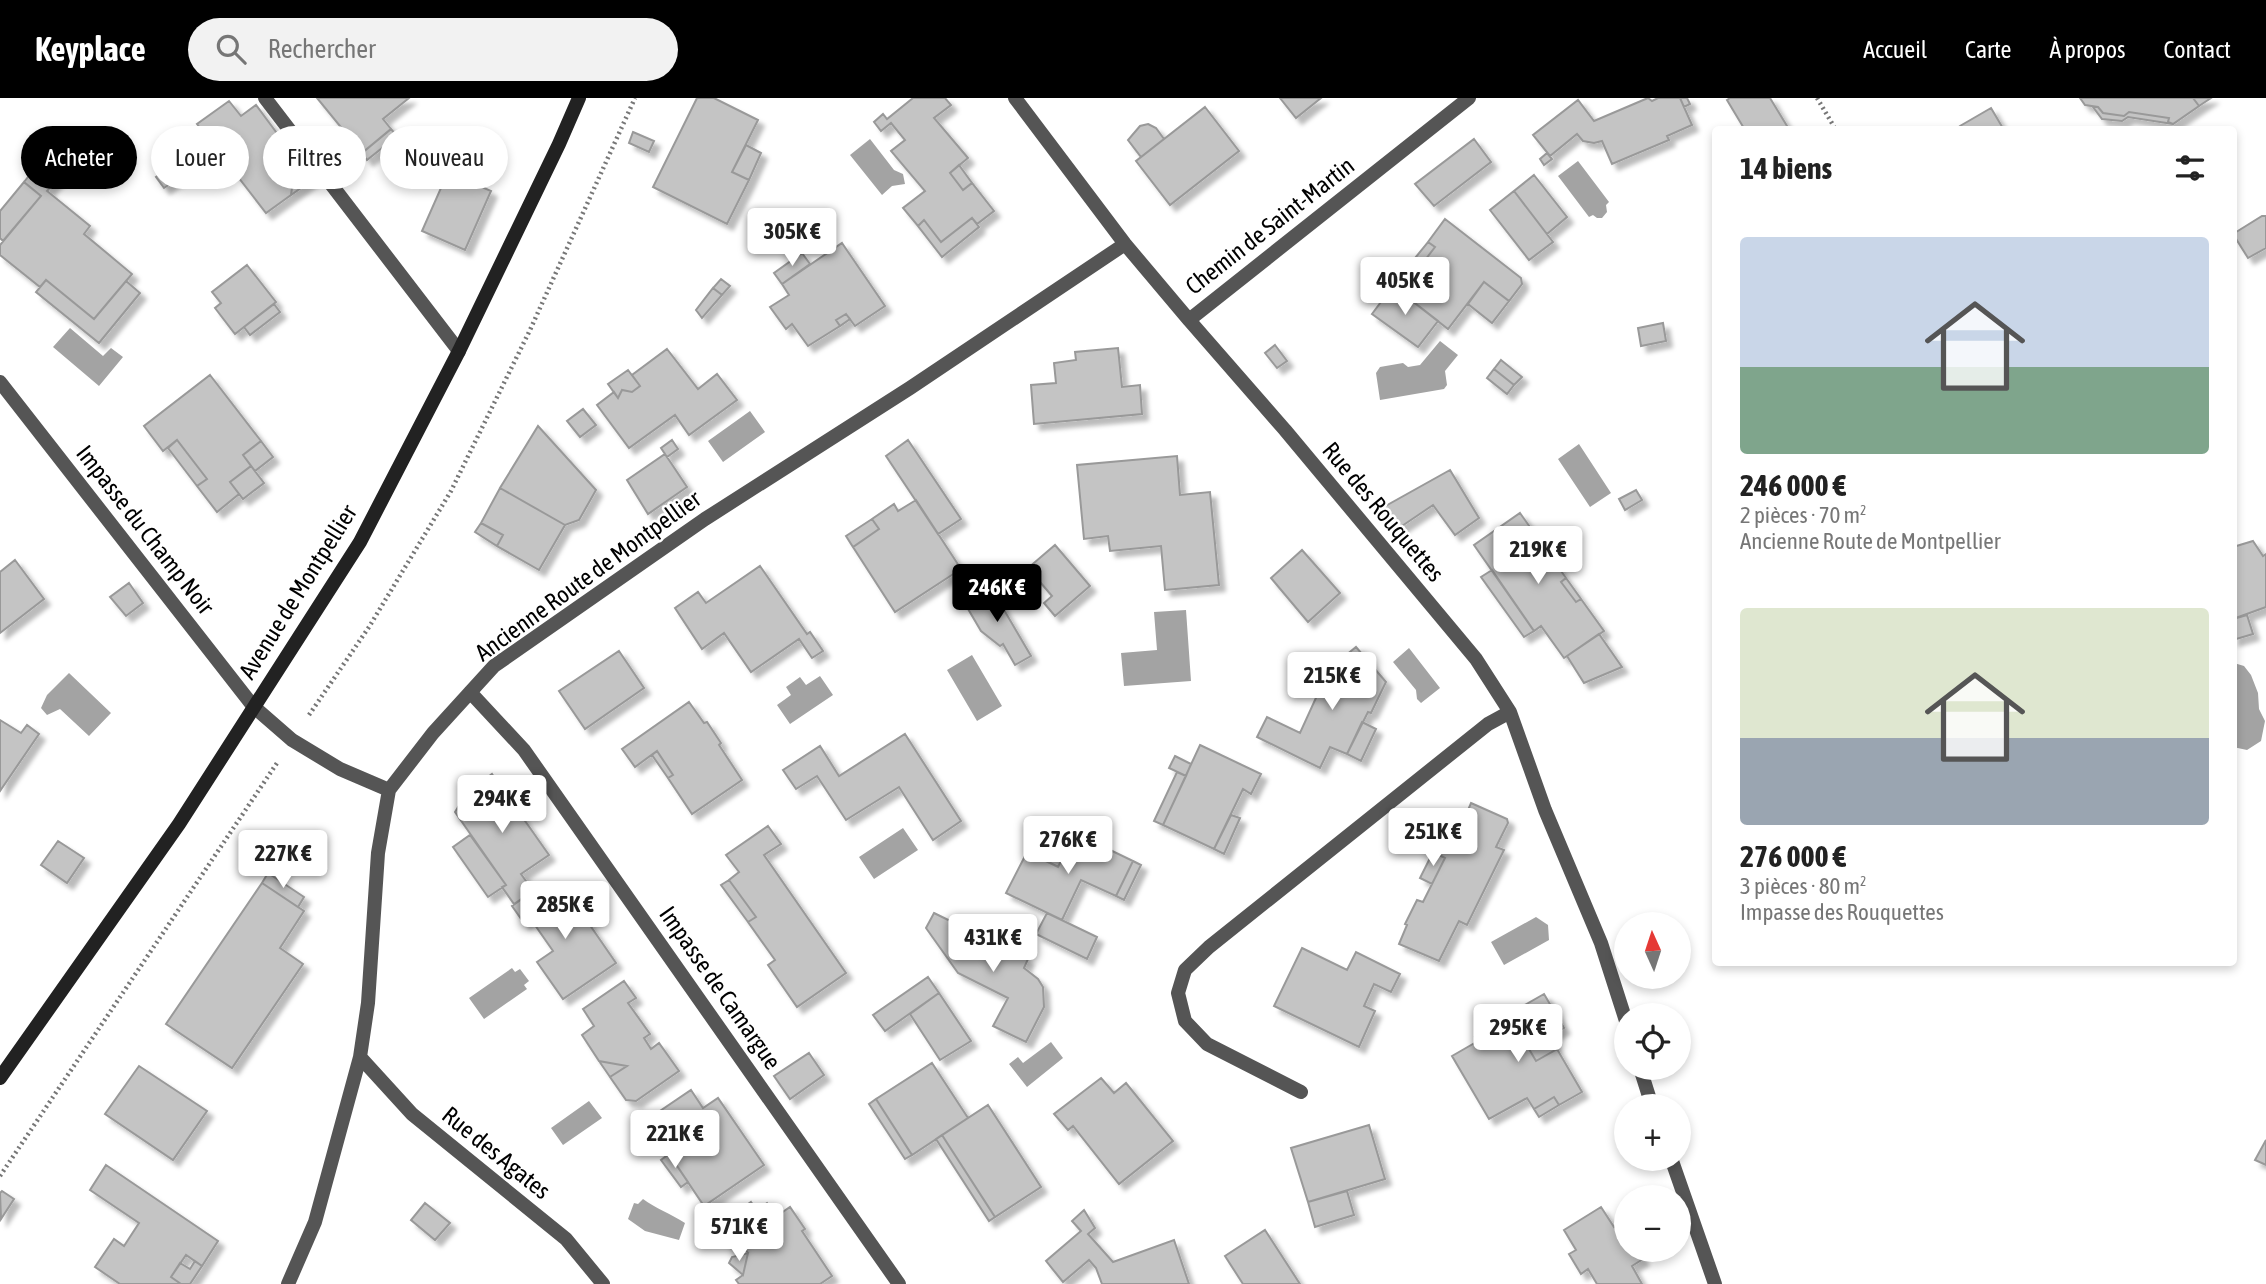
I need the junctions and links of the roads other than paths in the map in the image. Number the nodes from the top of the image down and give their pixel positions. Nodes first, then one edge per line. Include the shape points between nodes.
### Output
1 (265, 98) edge
2 (579, 98) edge
3 (1014, 98) edge
4 (1469, 98) edge
5 (1125, 244) junction
6 (1189, 320) junction
7 (459, 351) junction
8 (0, 382) edge
9 (470, 692) junction
10 (253, 706) junction
11 (1510, 712) junction
12 (389, 790) junction
13 (1620, 1003) edge
14 (360, 1057) junction
15 (0, 1078) edge
16 (1301, 1092) dead end
17 (1676, 1171) edge
18 (288, 1284) edge
19 (603, 1284) edge
20 (899, 1284) edge
21 (1715, 1284) edge

1 - 7 street
2 - 7 main road, Avenue de Montpellier
3 - 5 street, Chemin de Saint-Martin
4 - 6 street, Chemin de Saint-Martin
5 - 6 street, Chemin de Saint-Martin
5 - 9 street, Ancienne Route de Montpellier via 705,519 494,666
6 - 11 street, Rue des Rouquettes via 1476,659
7 - 10 main road, Avenue de Montpellier via 360,542
8 - 10 street, Impasse du Champ Noir
9 - 12 street, Ancienne Route de Montpellier
9 - 20 street, Impasse de Camargue via 524,750
10 - 12 street, Impasse du Champ Noir via 292,740 340,769
10 - 15 main road, Avenue de Montpellier via 178,824
11 - 13 street, Rue des Rouquettes
11 - 16 street via 1477,733 1185,970 1178,992 1185,1021 1192,1029 1207,1044
12 - 14 street, Ancienne Route de Montpellier via 378,853 369,1003
14 - 18 street, Ancienne Route de Montpellier via 315,1222
14 - 19 street, Rue des Agates via 412,1114 566,1239
17 - 21 street

